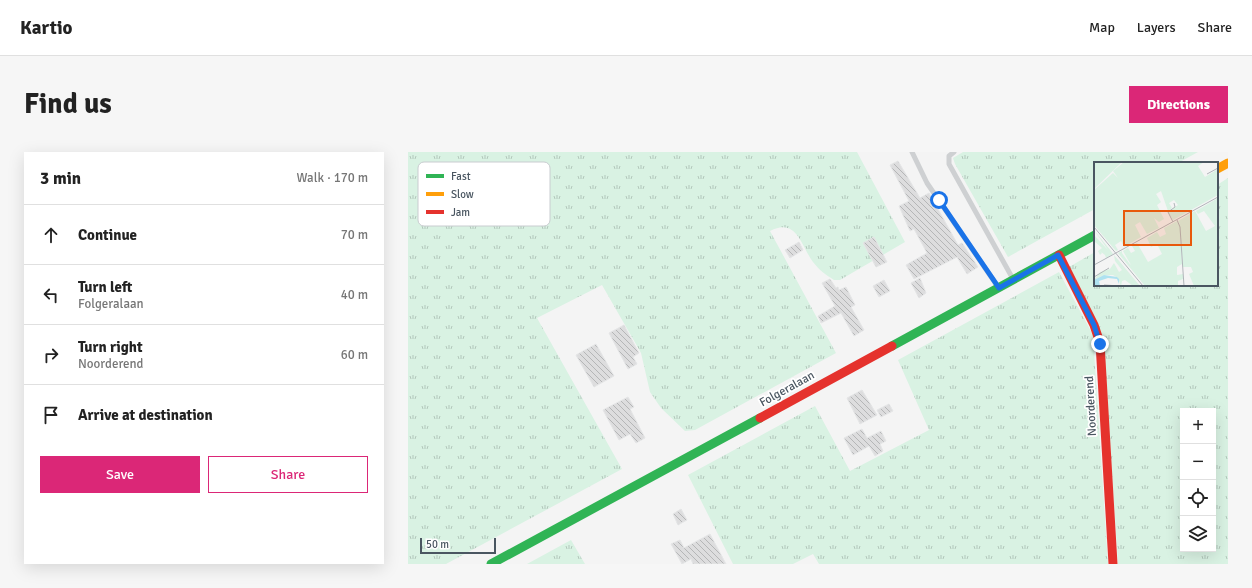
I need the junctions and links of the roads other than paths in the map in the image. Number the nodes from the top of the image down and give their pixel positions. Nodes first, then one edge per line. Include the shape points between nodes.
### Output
1 (912, 152) edge
2 (954, 152) edge
3 (1228, 163) edge
4 (1218, 168) edge
5 (1094, 237) edge
6 (1058, 255) junction
7 (1013, 280) junction
8 (999, 288) junction
9 (491, 564) edge
10 (1114, 564) edge

1 - 8 lane via 928,183
2 - 7 lane via 949,156 948,164
3 - 4 main road
5 - 6 main road, Folgeralaan
6 - 7 main road, Folgeralaan
6 - 10 main road, Noorderend via 1094,325 1100,344
7 - 8 main road, Folgeralaan
8 - 9 main road, Folgeralaan

